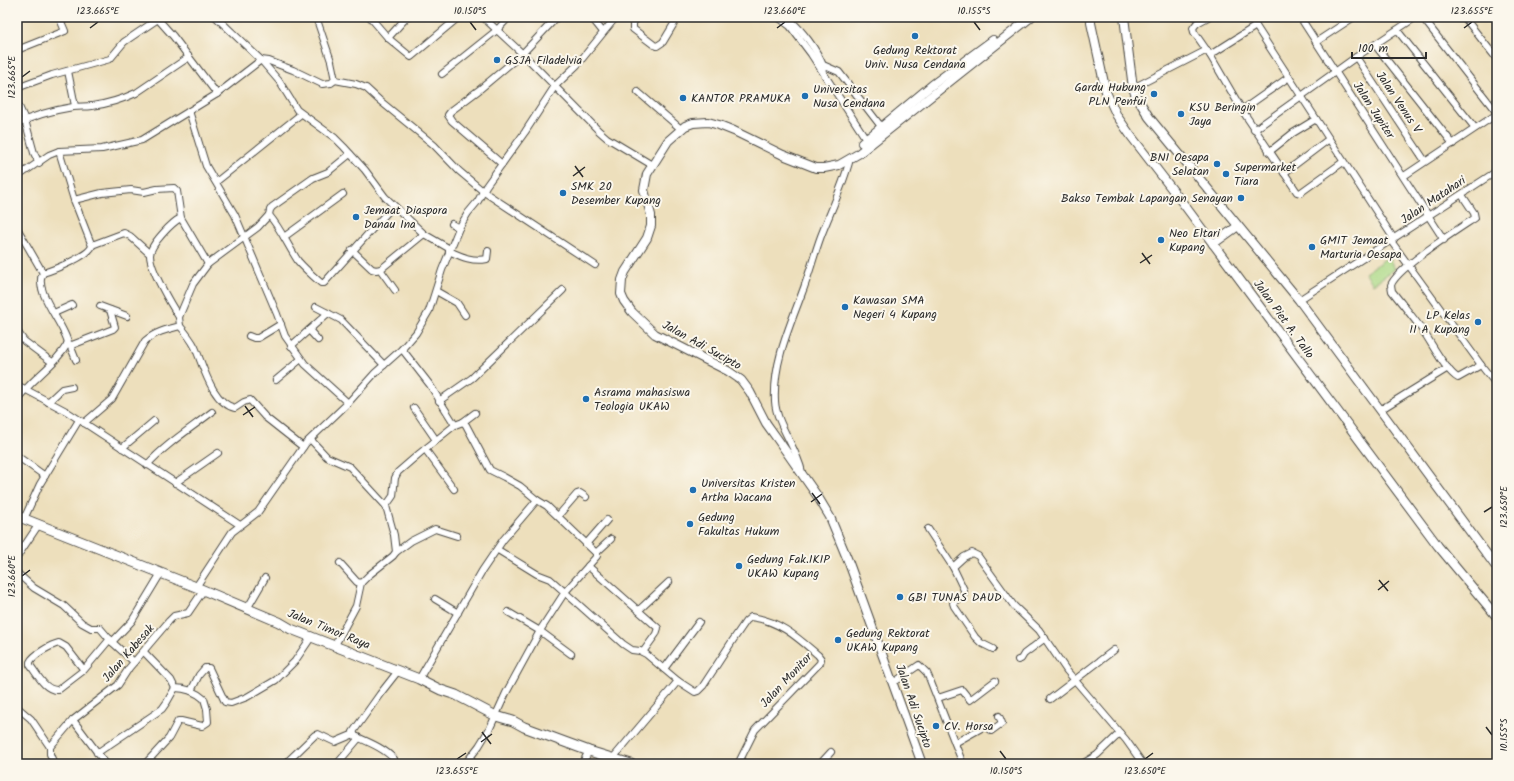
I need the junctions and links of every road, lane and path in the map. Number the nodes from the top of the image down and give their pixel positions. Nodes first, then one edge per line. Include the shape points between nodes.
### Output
1 (60, 17) edge
2 (216, 17) edge
3 (316, 17) edge
4 (370, 17) edge
5 (407, 17) edge
6 (459, 17) edge
7 (482, 17) edge
8 (509, 17) edge
9 (557, 17) edge
10 (591, 17) edge
11 (616, 17) edge
12 (637, 17) edge
13 (678, 17) edge
14 (779, 17) edge
15 (787, 17) edge
16 (1023, 17) edge
17 (1031, 17) edge
18 (1091, 17) edge
19 (1124, 17) edge
20 (1208, 17) edge
21 (1250, 17) edge
22 (1300, 17) edge
23 (1354, 17) edge
24 (1416, 17) edge
25 (1422, 17) edge
26 (1464, 17) edge
27 (157, 18) edge
28 (1256, 26) junction
29 (497, 30) junction
30 (1397, 30) junction
31 (603, 32) junction
32 (388, 38) junction
33 (1316, 42) junction
34 (1375, 44) junction
35 (17, 50) edge
36 (813, 52) junction
37 (1208, 52) junction
38 (522, 54) junction
39 (189, 57) junction
40 (1356, 57) junction
41 (1497, 59) edge
42 (262, 60) junction
43 (823, 65) junction
44 (68, 70) junction
45 (1335, 72) junction
46 (442, 74) dead end
47 (1289, 77) junction
48 (826, 79) junction
49 (335, 80) junction
50 (555, 86) junction
51 (17, 88) edge
52 (1133, 88) junction
53 (638, 92) dead end
54 (217, 94) junction
55 (1301, 96) junction
56 (17, 102) edge
57 (75, 106) junction
58 (1242, 110) junction
59 (189, 111) junction
60 (1497, 113) edge
61 (301, 114) junction
62 (1316, 119) junction
63 (25, 120) junction
64 (17, 124) edge
65 (1475, 128) junction
66 (681, 129) junction
67 (883, 129) junction
68 (1254, 130) junction
69 (1329, 139) junction
70 (868, 142) junction
71 (1453, 144) junction
72 (58, 151) junction
73 (1269, 152) junction
74 (350, 154) junction
75 (850, 159) junction
76 (1425, 161) junction
77 (1343, 162) junction
78 (39, 163) junction
79 (502, 164) junction
80 (652, 165) junction
81 (1497, 171) edge
82 (1284, 173) junction
83 (1404, 176) junction
84 (17, 177) edge
85 (216, 182) junction
86 (484, 192) junction
87 (343, 194) dead end
88 (1462, 194) junction
89 (74, 200) junction
90 (393, 206) junction
91 (269, 215) junction
92 (1430, 216) junction
93 (181, 218) junction
94 (452, 224) dead end
95 (1238, 226) junction
96 (17, 228) edge
97 (459, 228) junction
98 (424, 234) junction
99 (284, 237) junction
100 (244, 238) junction
101 (1392, 240) junction
102 (1444, 240) junction
103 (1213, 244) junction
104 (92, 245) junction
105 (352, 250) junction
106 (450, 250) junction
107 (488, 251) dead end
108 (150, 254) junction
109 (208, 264) junction
110 (595, 265) dead end
111 (1408, 265) junction
112 (381, 269) junction
113 (43, 273) junction
114 (395, 290) dead end
115 (563, 290) dead end
116 (436, 291) junction
117 (1299, 300) junction
118 (72, 304) dead end
119 (100, 306) dead end
120 (316, 307) dead end
121 (110, 310) junction
122 (54, 313) junction
123 (328, 313) junction
124 (465, 314) dead end
125 (127, 316) dead end
126 (179, 317) junction
127 (281, 324) junction
128 (180, 326) junction
129 (309, 330) junction
130 (17, 331) edge
131 (249, 336) dead end
132 (318, 340) dead end
133 (69, 344) junction
134 (291, 346) junction
135 (402, 349) junction
136 (301, 359) junction
137 (76, 360) dead end
138 (52, 362) junction
139 (384, 365) junction
140 (1481, 365) junction
141 (1448, 368) junction
142 (276, 380) dead end
143 (17, 385) edge
144 (1497, 385) edge
145 (72, 387) dead end
146 (25, 390) junction
147 (17, 400) edge
148 (439, 401) junction
149 (48, 402) junction
150 (348, 403) junction
151 (414, 408) dead end
152 (1380, 410) junction
153 (212, 412) dead end
154 (476, 413) dead end
155 (81, 421) junction
156 (154, 421) dead end
157 (463, 422) junction
158 (455, 425) junction
159 (310, 440) junction
160 (436, 440) junction
161 (303, 447) junction
162 (122, 448) junction
163 (425, 449) junction
164 (218, 453) dead end
165 (17, 456) edge
166 (147, 465) junction
167 (802, 473) junction
168 (45, 476) junction
169 (175, 483) junction
170 (451, 487) dead end
171 (586, 497) dead end
172 (537, 500) junction
173 (386, 506) junction
174 (558, 516) junction
175 (20, 517) edge
176 (606, 520) dead end
177 (39, 524) junction
178 (240, 525) junction
179 (928, 530) dead end
180 (457, 536) dead end
181 (611, 539) dead end
182 (586, 544) junction
183 (498, 550) junction
184 (396, 552) junction
185 (596, 553) junction
186 (17, 557) edge
187 (340, 563) dead end
188 (588, 566) junction
189 (953, 567) junction
190 (1497, 568) edge
191 (17, 573) edge
192 (161, 573) junction
193 (265, 578) dead end
194 (669, 582) dead end
195 (361, 583) junction
196 (200, 589) junction
197 (565, 592) junction
198 (435, 599) dead end
199 (247, 609) junction
200 (640, 610) junction
201 (508, 612) dead end
202 (458, 613) junction
203 (1497, 617) edge
204 (699, 622) dead end
205 (540, 631) junction
206 (312, 636) junction
207 (1045, 638) junction
208 (111, 640) junction
209 (335, 645) junction
210 (993, 649) dead end
211 (1114, 650) dead end
212 (144, 652) junction
213 (643, 652) junction
214 (571, 654) dead end
215 (1018, 660) dead end
216 (134, 662) junction
217 (664, 669) junction
218 (84, 670) junction
219 (398, 671) junction
220 (419, 679) junction
221 (1076, 679) junction
222 (678, 681) junction
223 (995, 681) dead end
224 (893, 683) junction
225 (175, 688) junction
226 (191, 691) junction
227 (938, 698) junction
228 (1050, 699) dead end
229 (17, 707) edge
230 (496, 716) junction
231 (999, 716) dead end
232 (73, 720) junction
233 (1120, 733) junction
234 (356, 736) junction
235 (955, 743) junction
236 (50, 747) junction
237 (589, 751) junction
238 (831, 752) dead end
239 (97, 753) junction
240 (613, 758) junction
241 (54, 764) edge
242 (106, 764) edge
243 (145, 764) edge
244 (285, 764) edge
245 (337, 764) edge
246 (390, 764) edge
247 (465, 764) edge
248 (582, 764) edge
249 (631, 764) edge
250 (738, 764) edge
251 (820, 764) edge
252 (922, 764) edge
253 (963, 764) edge
254 (1082, 764) edge
255 (1143, 764) edge

1 - 35 street via 66,30 64,32
2 - 42 street
3 - 49 street
4 - 32 street
5 - 32 street
6 - 32 street via 412,57
7 - 29 street
8 - 29 street
9 - 38 street
10 - 31 street
11 - 31 street, Jalan Kabesak
12 - 13 street via 633,29 658,46
14 - 36 street
15 - 36 street
16 - 67 main road, Jalan Adi Sucipto via 953,69
17 - 67 main road, Jalan Adi Sucipto
18 - 103 main road, Jalan Piet A. Tallo via 1102,76 1114,110
19 - 52 main road, Jalan Piet A. Tallo
20 - 37 street via 1193,28
21 - 28 street
22 - 33 street, Jalan Jupiter
23 - 33 street
24 - 30 street
25 - 60 street
26 - 41 street
27 - 39 street
27 - 44 street via 124,42 112,58
28 - 37 street
28 - 47 street
29 - 38 street
29 - 46 street
30 - 34 street
30 - 65 street
31 - 50 street, Jalan Kabesak via 577,65
33 - 45 street, Jalan Jupiter
34 - 40 street
34 - 71 street
36 - 43 street
36 - 48 street
37 - 52 street
37 - 58 street
38 - 50 street
38 - 79 street via 448,115
39 - 54 street
39 - 57 street via 132,95 108,103
40 - 45 street
40 - 76 street, Jalan Venus V
42 - 49 street via 294,70 322,84
42 - 54 street
42 - 61 street
43 - 48 street
43 - 67 street via 839,72
44 - 51 street
44 - 57 street
45 - 55 street
45 - 83 street, Jalan Jupiter
47 - 55 street
47 - 58 street
48 - 70 street
49 - 86 street via 366,88
50 - 79 street, Jalan Kabesak
50 - 80 street via 607,138
52 - 95 main road, Jalan Piet A. Tallo via 1149,117
53 - 66 street
54 - 59 street
55 - 62 street
55 - 68 street
56 - 63 street
57 - 63 street
58 - 68 street
59 - 72 street via 142,140 102,149
59 - 85 street via 205,162
60 - 65 street
61 - 74 street via 334,138
61 - 85 street
62 - 69 street
62 - 73 street
63 - 64 street
63 - 78 street
65 - 71 street
66 - 75 main road, Jalan Adi Sucipto via 693,123 713,123 816,168 839,165
66 - 80 main road, Jalan Adi Sucipto via 668,141
67 - 70 main road, Jalan Adi Sucipto
68 - 73 street
69 - 77 street
69 - 82 street
70 - 75 main road, Jalan Adi Sucipto via 860,144 858,154
71 - 76 street
72 - 78 street
72 - 89 street
73 - 82 street
74 - 90 street
74 - 91 street via 328,172 313,178 272,207
75 - 167 street via 783,344 775,379 776,410
76 - 83 street
77 - 82 street via 1300,193
77 - 101 street
78 - 84 street
79 - 86 street, Jalan Kabesak
80 - 167 main road, Jalan Adi Sucipto via 647,174 644,190 651,215 651,226 622,280 621,294 624,301 655,334 741,380 766,423
81 - 88 street, Jalan Matahari
83 - 92 street, Jalan Jupiter
85 - 100 street via 235,215
86 - 97 street, Jalan Kabesak
86 - 110 street
87 - 99 street
88 - 92 street, Jalan Matahari
88 - 102 street via 1476,217
89 - 93 street via 109,192 144,192 174,188 177,191
89 - 104 street
90 - 98 street
90 - 105 street
91 - 99 street
91 - 100 street
92 - 101 street, Jalan Matahari
92 - 102 street, Jalan Jupiter
93 - 108 street via 166,230
93 - 109 street
94 - 97 street
95 - 103 main road
95 - 117 main road, Jalan Piet A. Tallo
96 - 113 street
97 - 106 street, Jalan Kabesak
98 - 106 street
98 - 112 street
99 - 105 street via 299,261 322,283 326,282
100 - 109 street
100 - 127 street
101 - 111 street
101 - 117 street, Jalan Matahari
102 - 111 street
103 - 203 main road, Jalan Piet A. Tallo via 1438,546
104 - 108 street via 124,233
104 - 113 street via 91,250
105 - 112 street via 372,269
106 - 107 street via 475,260 487,260
106 - 116 street, Jalan Kabesak
108 - 126 street via 164,291
109 - 126 street via 193,284
111 - 140 street
111 - 141 street via 1392,282 1392,290
112 - 114 street
113 - 122 street via 40,276 41,286
115 - 148 street via 472,378
116 - 124 street via 457,303
116 - 135 street, Jalan Kabesak via 420,328
117 - 152 main road, Jalan Piet A. Tallo
118 - 122 street
119 - 121 street
120 - 123 street
121 - 125 street
121 - 133 street via 115,327 113,329
122 - 133 street
123 - 129 street
123 - 139 street via 347,325
126 - 128 street
127 - 131 street via 258,338
127 - 134 street
128 - 155 street via 169,328 145,341 112,399
128 - 161 street via 194,345 213,390 220,398 235,408 250,400 265,417
129 - 132 street
129 - 134 street
130 - 138 street via 24,341
133 - 137 street
133 - 138 street
134 - 136 street
135 - 139 street, Jalan Kabesak
135 - 148 street
136 - 142 street
136 - 150 street
138 - 146 street
139 - 150 street, Jalan Kabesak
140 - 141 street via 1458,378
140 - 144 street
141 - 152 street
143 - 146 street
145 - 149 street via 62,389
146 - 147 street
146 - 149 street
148 - 158 street
149 - 155 street
150 - 159 street, Jalan Kabesak
151 - 160 street
152 - 190 main road, Jalan Piet A. Tallo
153 - 166 street via 167,445
154 - 157 street
155 - 162 street
155 - 168 street
156 - 162 street
157 - 158 street
157 - 172 street via 490,470 520,486
158 - 160 street
159 - 161 street, Jalan Kabesak
159 - 173 street via 328,457 350,466
160 - 163 street
161 - 178 street, Jalan Kabesak via 258,512
162 - 166 street
163 - 170 street
163 - 173 street via 398,472 393,496
164 - 169 street
165 - 168 street
166 - 169 street
167 - 224 main road, Jalan Adi Sucipto via 830,517
168 - 175 street
169 - 178 street
171 - 174 street via 577,494
172 - 174 street
172 - 183 street via 503,540
173 - 184 street
174 - 182 street
175 - 177 highway, Jalan Timor Raya
176 - 182 street
177 - 186 street
177 - 192 highway, Jalan Timor Raya
178 - 196 street, Jalan Kabesak via 232,532
179 - 189 street
180 - 184 street via 435,529
181 - 185 street
182 - 185 street
183 - 197 street, Jalan Monitor via 550,579
183 - 202 street via 482,571
184 - 195 street
185 - 188 street via 597,557
187 - 195 street via 357,582
188 - 197 street
188 - 200 street
189 - 207 street via 968,554 978,556 1014,606 1031,620
189 - 210 street via 964,594 953,603 954,606 975,637
191 - 208 street via 34,588 64,606 82,623 91,628 100,628
192 - 196 highway, Jalan Timor Raya
192 - 208 street via 132,621
193 - 199 street
194 - 200 street
195 - 209 street via 356,606
196 - 199 highway, Jalan Timor Raya
196 - 212 street, Jalan Kabesak via 190,611 174,616
197 - 205 street
197 - 213 street, Jalan Monitor via 623,644 635,651
198 - 202 street
199 - 206 highway, Jalan Timor Raya
200 - 213 street via 658,629
201 - 205 street
202 - 220 street
204 - 217 street
205 - 214 street
205 - 230 street
206 - 209 highway, Jalan Timor Raya
206 - 226 street via 296,661 276,680 247,697 231,703 226,702 209,668 202,671
207 - 215 street
207 - 221 street
208 - 216 street
208 - 218 street
209 - 219 highway, Jalan Timor Raya
211 - 221 street
212 - 216 street, Jalan Kabesak
212 - 225 street via 171,680
213 - 217 street, Jalan Monitor
216 - 232 street, Jalan Kabesak via 118,685
217 - 222 street, Jalan Monitor
218 - 218 street via 59,643 33,657 30,662 44,684 55,691
219 - 220 highway, Jalan Timor Raya
219 - 234 street via 355,729
220 - 230 highway, Jalan Timor Raya
221 - 228 street
221 - 233 street
222 - 240 street
222 - 250 street, Jalan Monitor via 695,692 698,691 751,617 785,628 820,657 820,663 755,730
223 - 227 street via 970,700 962,690
224 - 227 street via 920,665 927,673
224 - 252 main road, Jalan Adi Sucipto
225 - 226 street
225 - 239 street via 162,709
226 - 243 street via 204,699 208,722 202,726 178,721 169,738
227 - 235 street
229 - 236 street via 31,719
230 - 237 highway, Jalan Timor Raya
230 - 247 street via 485,738
231 - 235 street via 1002,723 991,731 986,726
232 - 236 street, Jalan Kabesak
232 - 239 street
233 - 254 street via 1097,755
233 - 255 street
234 - 244 street via 335,742 315,734
234 - 245 street
234 - 246 street via 391,756 394,759
235 - 253 street
236 - 241 street
237 - 240 highway, Jalan Timor Raya
237 - 248 street
238 - 251 street
239 - 242 street
240 - 249 highway, Jalan Timor Raya

